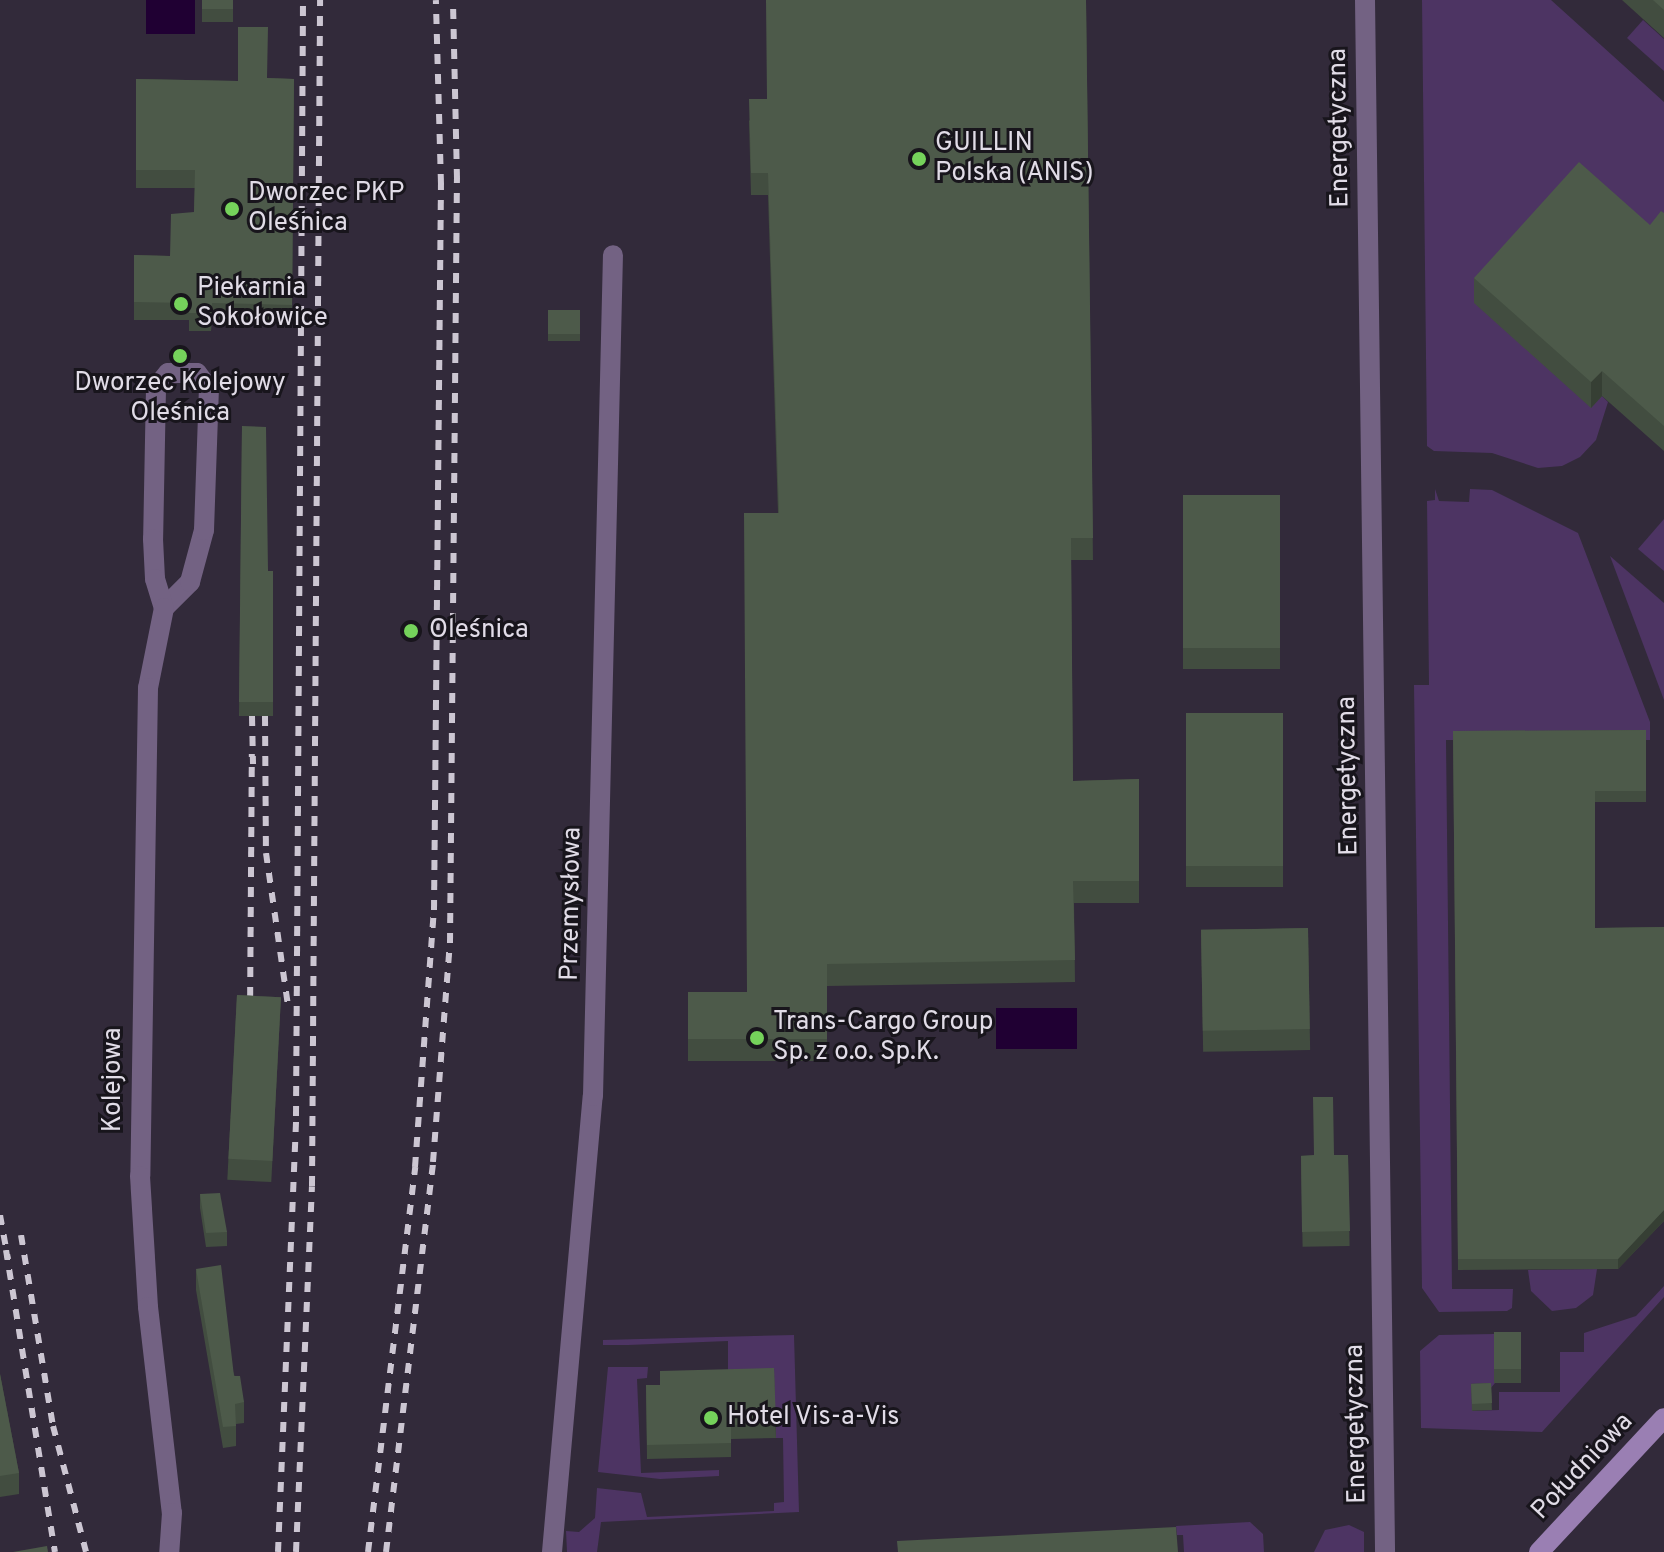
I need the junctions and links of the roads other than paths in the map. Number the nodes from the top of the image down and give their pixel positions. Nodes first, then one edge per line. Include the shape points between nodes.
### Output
1 (1365, 0) edge
2 (613, 255) dead end
3 (164, 608) junction
4 (1664, 1418) edge
5 (169, 1552) edge
6 (552, 1552) edge
7 (1385, 1552) edge
8 (1539, 1552) edge

1 - 7 street, Energetyczna
2 - 6 street, Przemysłowa via 593,1096
3 - 3 street, Kolejowa via 190,582 204,530 209,389 197,373 168,373 156,388 153,539 155,579
3 - 5 street, Kolejowa via 148,688 139,1106 143,1240 169,1482
4 - 8 street, Południowa

